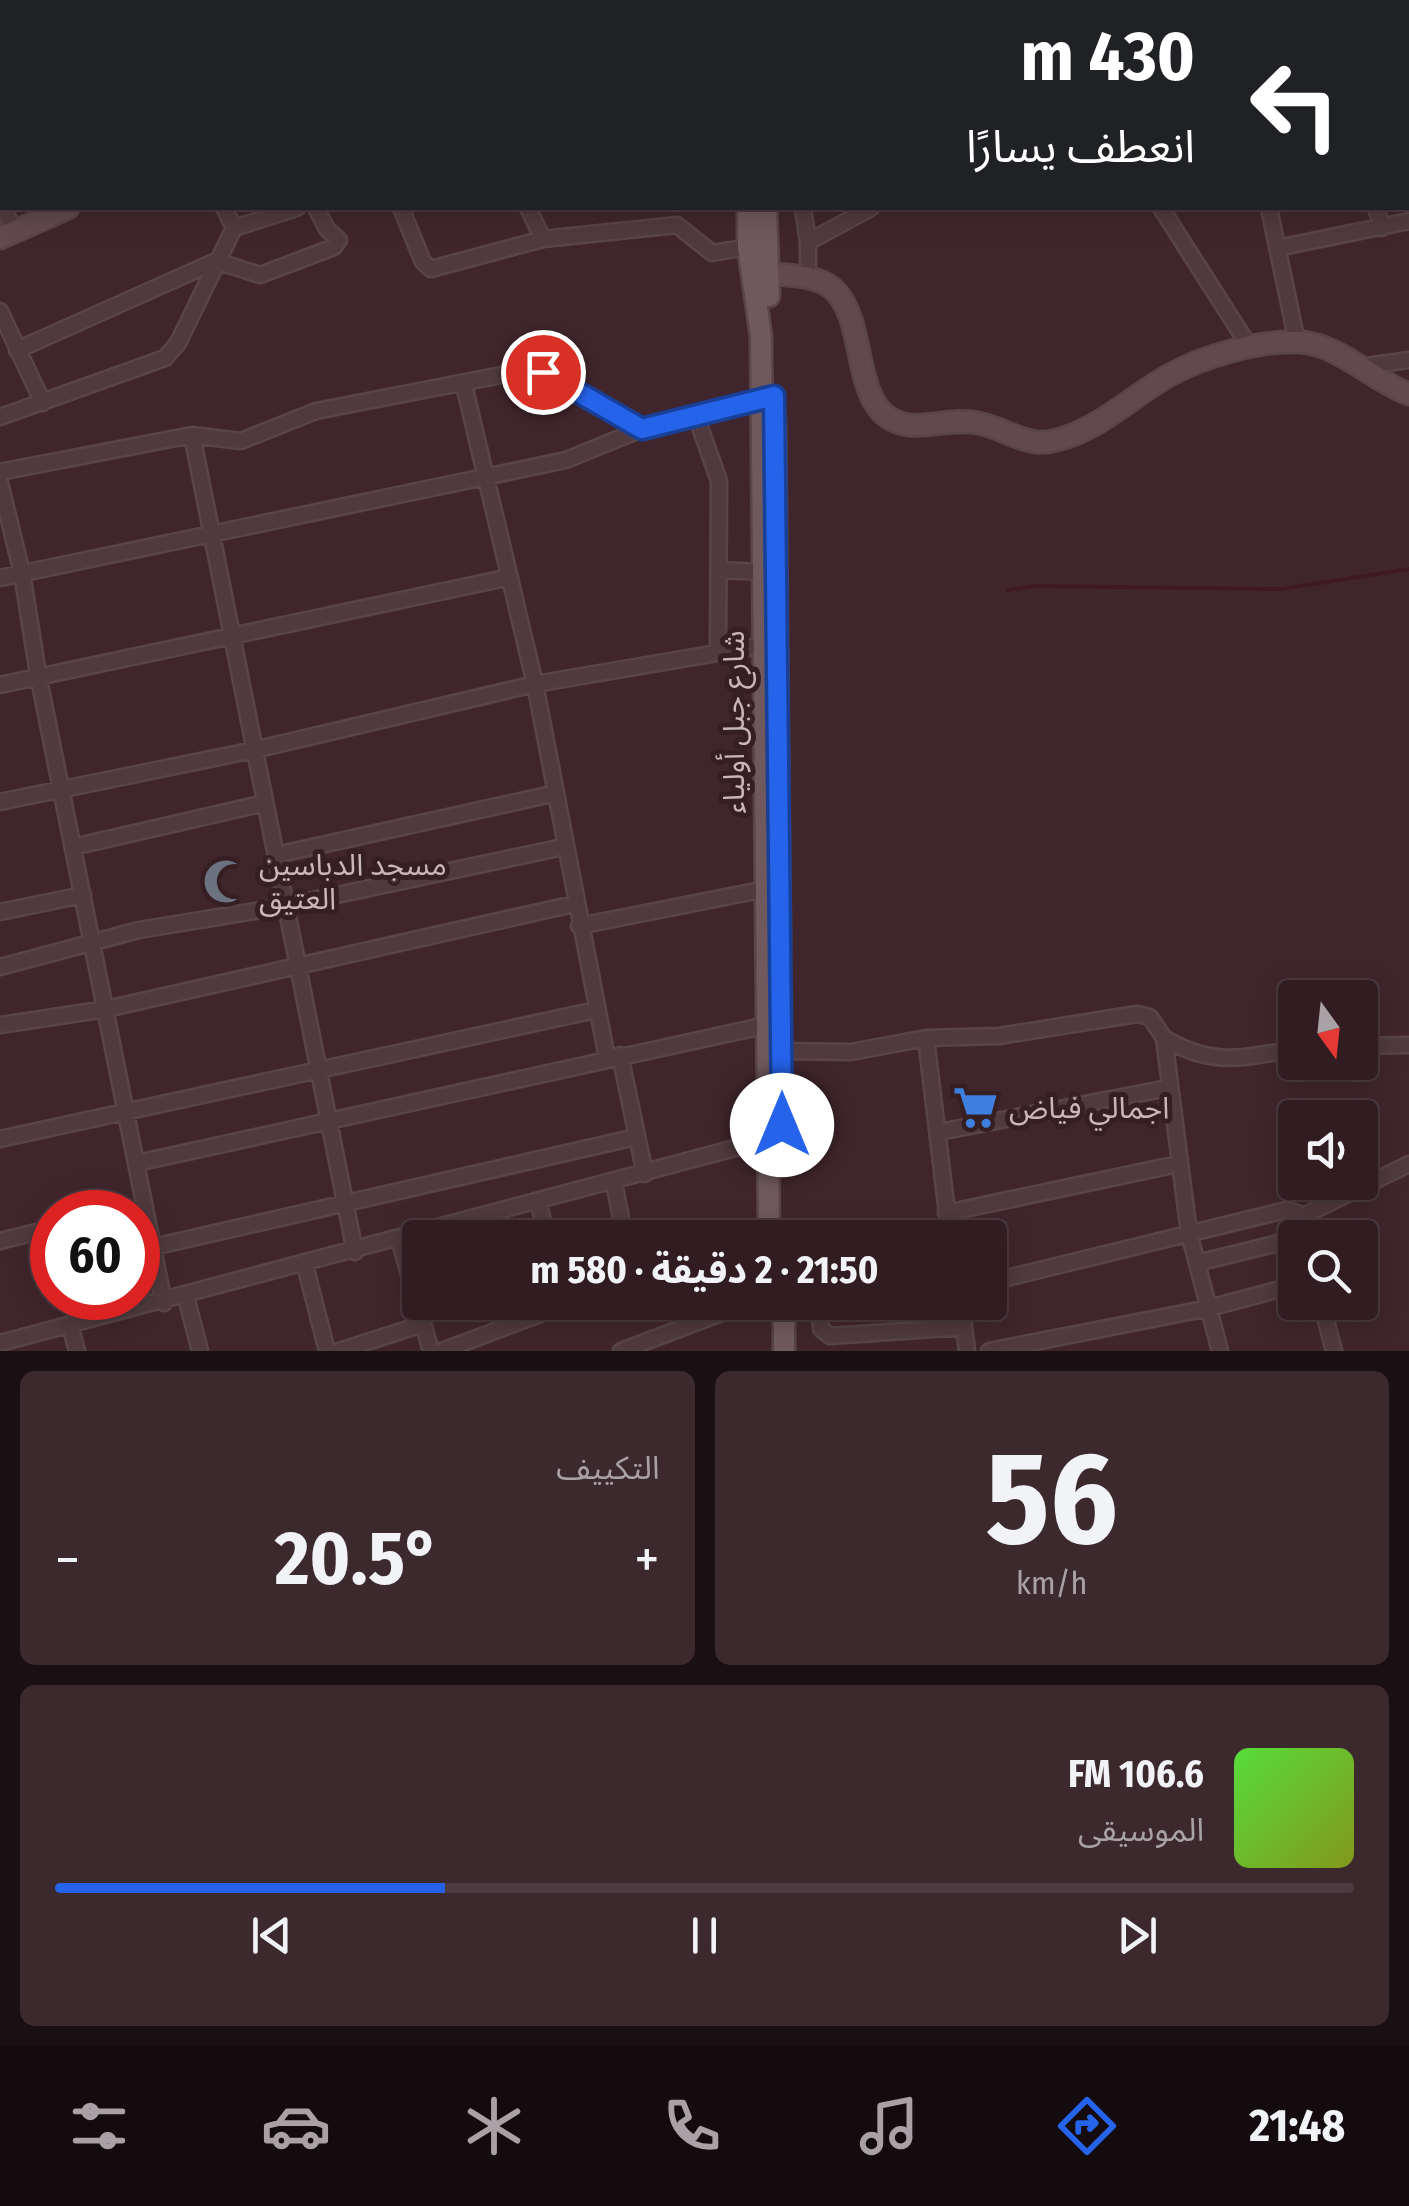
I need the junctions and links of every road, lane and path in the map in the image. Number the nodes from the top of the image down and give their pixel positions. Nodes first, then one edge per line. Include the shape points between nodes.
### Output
1 (2, 210) edge
2 (64, 210) edge
3 (225, 210) edge
4 (291, 210) edge
5 (317, 210) edge
6 (401, 210) edge
7 (529, 210) edge
8 (748, 210) edge
9 (766, 210) edge
10 (803, 210) edge
11 (867, 210) edge
12 (1162, 210) edge
13 (1269, 210) edge
14 (1377, 210) edge
15 (1409, 221) edge
16 (234, 228) junction
17 (1382, 228) junction
18 (8, 235) edge
19 (543, 239) junction
20 (808, 242) junction
21 (748, 248) junction
22 (1277, 248) junction
23 (216, 261) junction
24 (766, 273) junction
25 (808, 278) junction
26 (0, 311) edge
27 (1297, 342) junction
28 (1252, 349) junction
29 (18, 350) junction
30 (1409, 360) edge
31 (1358, 367) junction
32 (464, 385) junction
33 (1409, 394) edge
34 (768, 398) junction
35 (44, 403) junction
36 (696, 416) junction
37 (0, 417) edge
38 (642, 429) junction
39 (192, 435) junction
40 (0, 472) edge
41 (488, 476) junction
42 (0, 483) edge
43 (215, 534) junction
44 (720, 570) junction
45 (763, 572) junction
46 (22, 573) junction
47 (510, 577) junction
48 (0, 578) edge
49 (232, 636) junction
50 (764, 645) junction
51 (718, 653) junction
52 (38, 674) junction
53 (534, 684) junction
54 (0, 685) edge
55 (254, 750) junction
56 (62, 788) junction
57 (552, 794) junction
58 (0, 802) edge
59 (265, 803) junction
60 (562, 846) junction
61 (73, 847) junction
62 (276, 855) junction
63 (766, 889) junction
64 (83, 895) junction
65 (574, 904) junction
66 (286, 906) junction
67 (0, 912) edge
68 (579, 926) junction
69 (92, 944) junction
70 (297, 965) junction
71 (0, 967) edge
72 (106, 1009) junction
73 (596, 1010) junction
74 (0, 1025) edge
75 (767, 1026) junction
76 (926, 1038) junction
77 (1164, 1038) junction
78 (1409, 1045) edge
79 (1378, 1046) edge
80 (781, 1051) junction
81 (1278, 1051) edge
82 (614, 1057) junction
83 (319, 1070) junction
84 (1168, 1088) junction
85 (126, 1113) junction
86 (329, 1121) junction
87 (939, 1132) junction
88 (636, 1137) junction
89 (769, 1138) junction
90 (0, 1139) edge
91 (137, 1163) junction
92 (1178, 1164) junction
93 (1409, 1164) edge
94 (644, 1174) junction
95 (614, 1183) junction
96 (139, 1190) edge
97 (344, 1202) junction
98 (538, 1202) junction
99 (946, 1213) junction
100 (1300, 1218) joint
101 (543, 1220) edge
102 (621, 1220) edge
103 (769, 1220) edge
104 (770, 1220) edge
105 (947, 1220) edge
106 (30, 1233) edge
107 (1189, 1233) junction
108 (399, 1239) junction
109 (0, 1240) edge
110 (1278, 1244) edge
111 (160, 1245) edge
112 (355, 1252) junction
113 (1197, 1263) junction
114 (305, 1264) junction
115 (1007, 1278) edge
116 (160, 1284) edge
117 (1278, 1290) edge
118 (186, 1297) junction
119 (164, 1303) junction
120 (1209, 1308) junction
121 (524, 1320) edge
122 (704, 1320) edge
123 (770, 1320) edge
124 (784, 1320) edge
125 (821, 1320) edge
126 (963, 1320) edge
127 (1326, 1320) edge
128 (423, 1324) junction
129 (70, 1325) junction
130 (964, 1327) junction
131 (0, 1343) edge
132 (77, 1351) edge
133 (200, 1351) edge
134 (327, 1351) edge
135 (339, 1351) edge
136 (431, 1351) edge
137 (442, 1351) edge
138 (620, 1351) edge
139 (771, 1351) edge
140 (784, 1351) edge
141 (967, 1351) edge
142 (989, 1351) edge
143 (1220, 1351) edge
144 (1334, 1351) edge

1 - 18 street
2 - 18 street
3 - 16 street
4 - 16 street
5 - 23 street via 339,240 334,247 260,275
6 - 19 street via 431,269
7 - 19 street
8 - 21 main road, شارع جبل أولياء
9 - 24 main road, شارع جبل أولياء
10 - 20 street
11 - 20 street
12 - 28 street
13 - 22 street
14 - 17 street
15 - 17 street
16 - 23 street
17 - 22 street
19 - 21 street via 676,225 712,253
20 - 25 street
21 - 34 main road, شارع جبل أولياء
22 - 27 street
23 - 29 street
23 - 35 street via 165,358
24 - 25 street
24 - 34 main road, شارع جبل أولياء via 773,327
25 - 28 street via 839,296 855,329 871,398 892,419 908,424 974,422 1045,443 1088,428 1184,367
26 - 29 street
27 - 28 street
27 - 31 street
29 - 35 street
30 - 31 street
31 - 33 street
32 - 38 street via 543,372
32 - 39 street via 316,411 241,441
32 - 41 street
34 - 36 street
34 - 45 main road, شارع جبل أولياء
34 - 80 main road, شارع جبل أولياء
35 - 37 street
36 - 38 street
36 - 44 street via 719,482
38 - 41 street via 566,460
39 - 40 street
39 - 43 street
41 - 43 street
41 - 47 street
42 - 46 street
43 - 46 street
43 - 49 street
44 - 45 street
44 - 51 street
45 - 50 main road, شارع جبل أولياء
46 - 48 street
46 - 52 street
47 - 49 street
47 - 53 street
49 - 52 street
49 - 55 street
50 - 51 street
50 - 63 main road, شارع جبل أولياء
51 - 53 street
52 - 54 street
52 - 56 street
53 - 55 street
53 - 57 street
55 - 56 street
55 - 59 street
56 - 58 street
56 - 61 street
57 - 60 street
57 - 62 street
59 - 61 street
59 - 62 street
60 - 65 street
60 - 66 street
61 - 64 street
62 - 66 street
63 - 68 street
63 - 75 main road, شارع جبل أولياء
64 - 67 street
64 - 69 street
65 - 68 street
65 - 70 street
66 - 69 street
66 - 70 street
68 - 73 street
69 - 71 street
69 - 72 street
70 - 72 street
70 - 83 street
72 - 74 street
72 - 85 street
73 - 82 street
73 - 83 street
75 - 82 street
75 - 89 main road, شارع جبل أولياء
76 - 77 street via 999,1036 1137,1014 1159,1024
76 - 80 street via 851,1052
76 - 87 street
77 - 81 street via 1210,1059
77 - 84 street
78 - 79 street
80 - 104 main road, شارع جبل أولياء
82 - 86 street
82 - 88 street
83 - 85 street
83 - 86 street
84 - 87 street
84 - 92 street
85 - 90 street
85 - 91 street
86 - 91 street
86 - 97 street
87 - 99 street
88 - 94 street
88 - 97 street
89 - 94 street
89 - 103 main road, شارع جبل أولياء
91 - 96 street
92 - 99 street
92 - 107 street
93 - 100 street
94 - 95 street
95 - 98 street
95 - 102 street
97 - 111 street
97 - 112 street
98 - 101 street
98 - 108 street
99 - 105 street
100 - 107 street via 1286,1210
106 - 109 street
107 - 113 street
107 - 115 street
108 - 112 street
108 - 128 street
110 - 113 street
112 - 114 street
113 - 120 street
114 - 118 street
114 - 134 street
116 - 119 street
117 - 120 street
118 - 119 street
118 - 133 street
119 - 129 street
120 - 142 street
120 - 143 street
121 - 137 street
122 - 138 street
123 - 139 main road
124 - 140 main road
125 - 130 street via 830,1336
126 - 130 street
127 - 144 street
128 - 135 street
128 - 136 street
129 - 131 street
129 - 132 street
130 - 141 street

